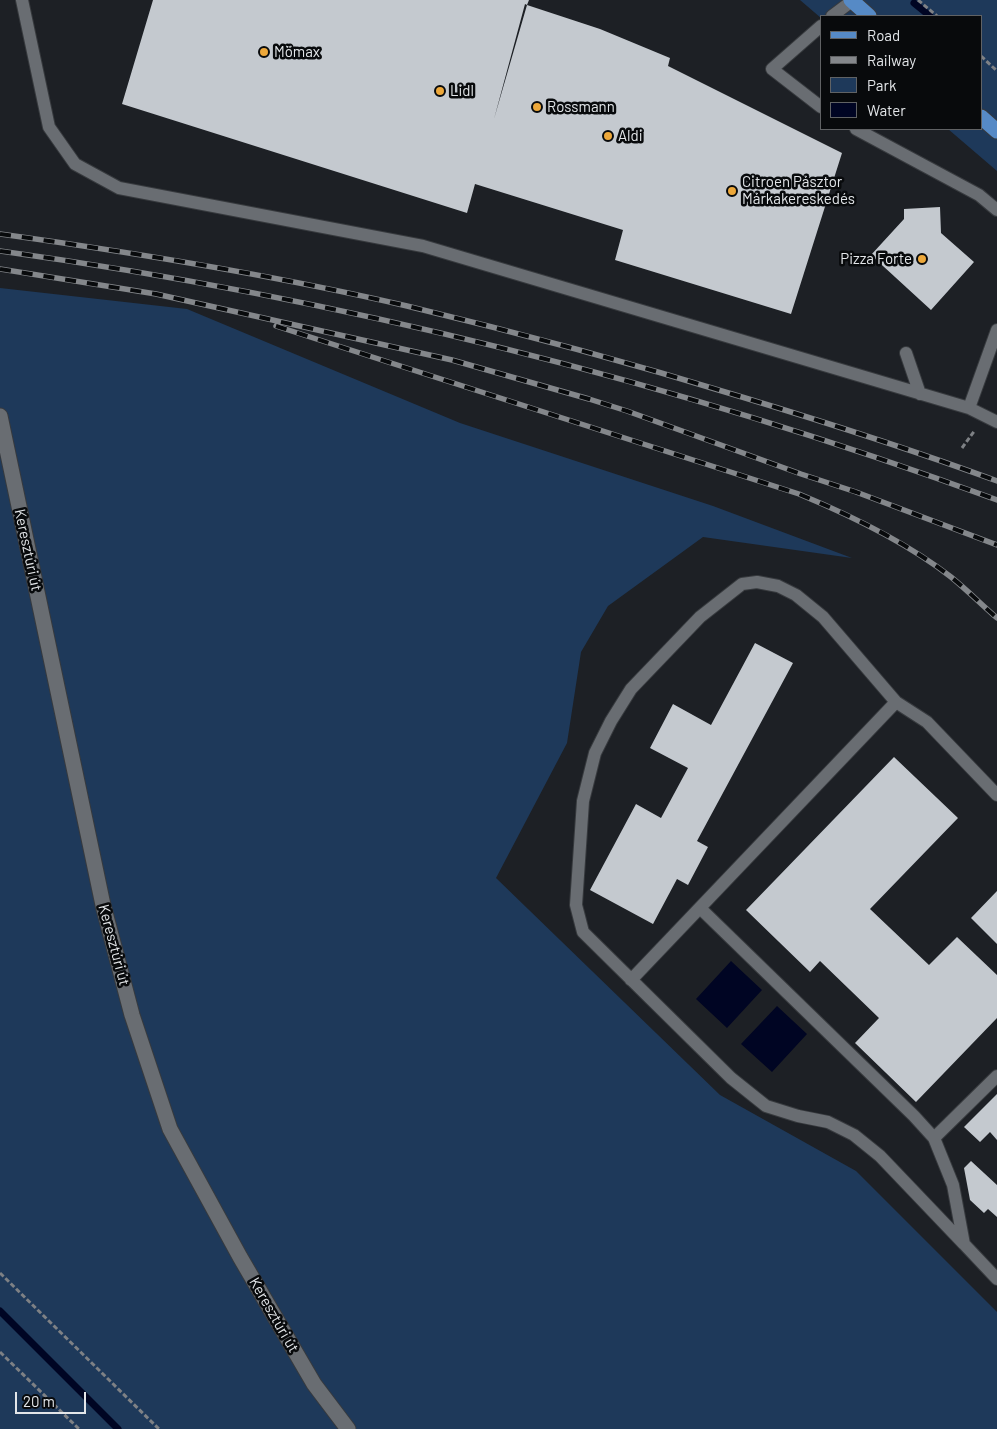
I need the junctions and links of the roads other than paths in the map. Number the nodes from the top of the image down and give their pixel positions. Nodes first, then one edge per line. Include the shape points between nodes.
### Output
1 (22, 0) edge
2 (851, 1) edge
3 (833, 15) edge
4 (868, 15) edge
5 (820, 27) edge
6 (820, 106) edge
7 (982, 117) edge
8 (858, 130) edge
9 (997, 131) edge
10 (997, 210) edge
11 (997, 330) edge
12 (906, 353) dead end
13 (920, 394) junction
14 (969, 408) junction
15 (0, 416) edge
16 (997, 422) edge
17 (896, 702) junction
18 (997, 796) edge
19 (700, 908) junction
20 (631, 980) junction
21 (997, 1076) edge
22 (934, 1138) junction
23 (964, 1244) junction
24 (997, 1279) edge
25 (348, 1429) edge

1 - 13 lane via 49,127 75,164 119,188 423,246
2 - 3 lane
2 - 4 main road
5 - 6 lane via 772,69
7 - 9 main road
8 - 10 lane via 979,195
11 - 14 lane
12 - 13 lane
13 - 14 lane
14 - 16 lane
15 - 25 main road, Keresztúri út via 103,905 132,1015 170,1129 314,1384
17 - 18 lane via 927,722
17 - 19 lane
17 - 20 lane via 823,617 796,595 778,586 757,582 742,584 700,617 631,689 595,753 583,801 576,905 583,932
19 - 20 lane
19 - 22 lane
20 - 23 lane via 730,1078 766,1106 828,1122 854,1135 880,1156
21 - 22 lane
22 - 23 lane via 953,1185
23 - 24 lane

